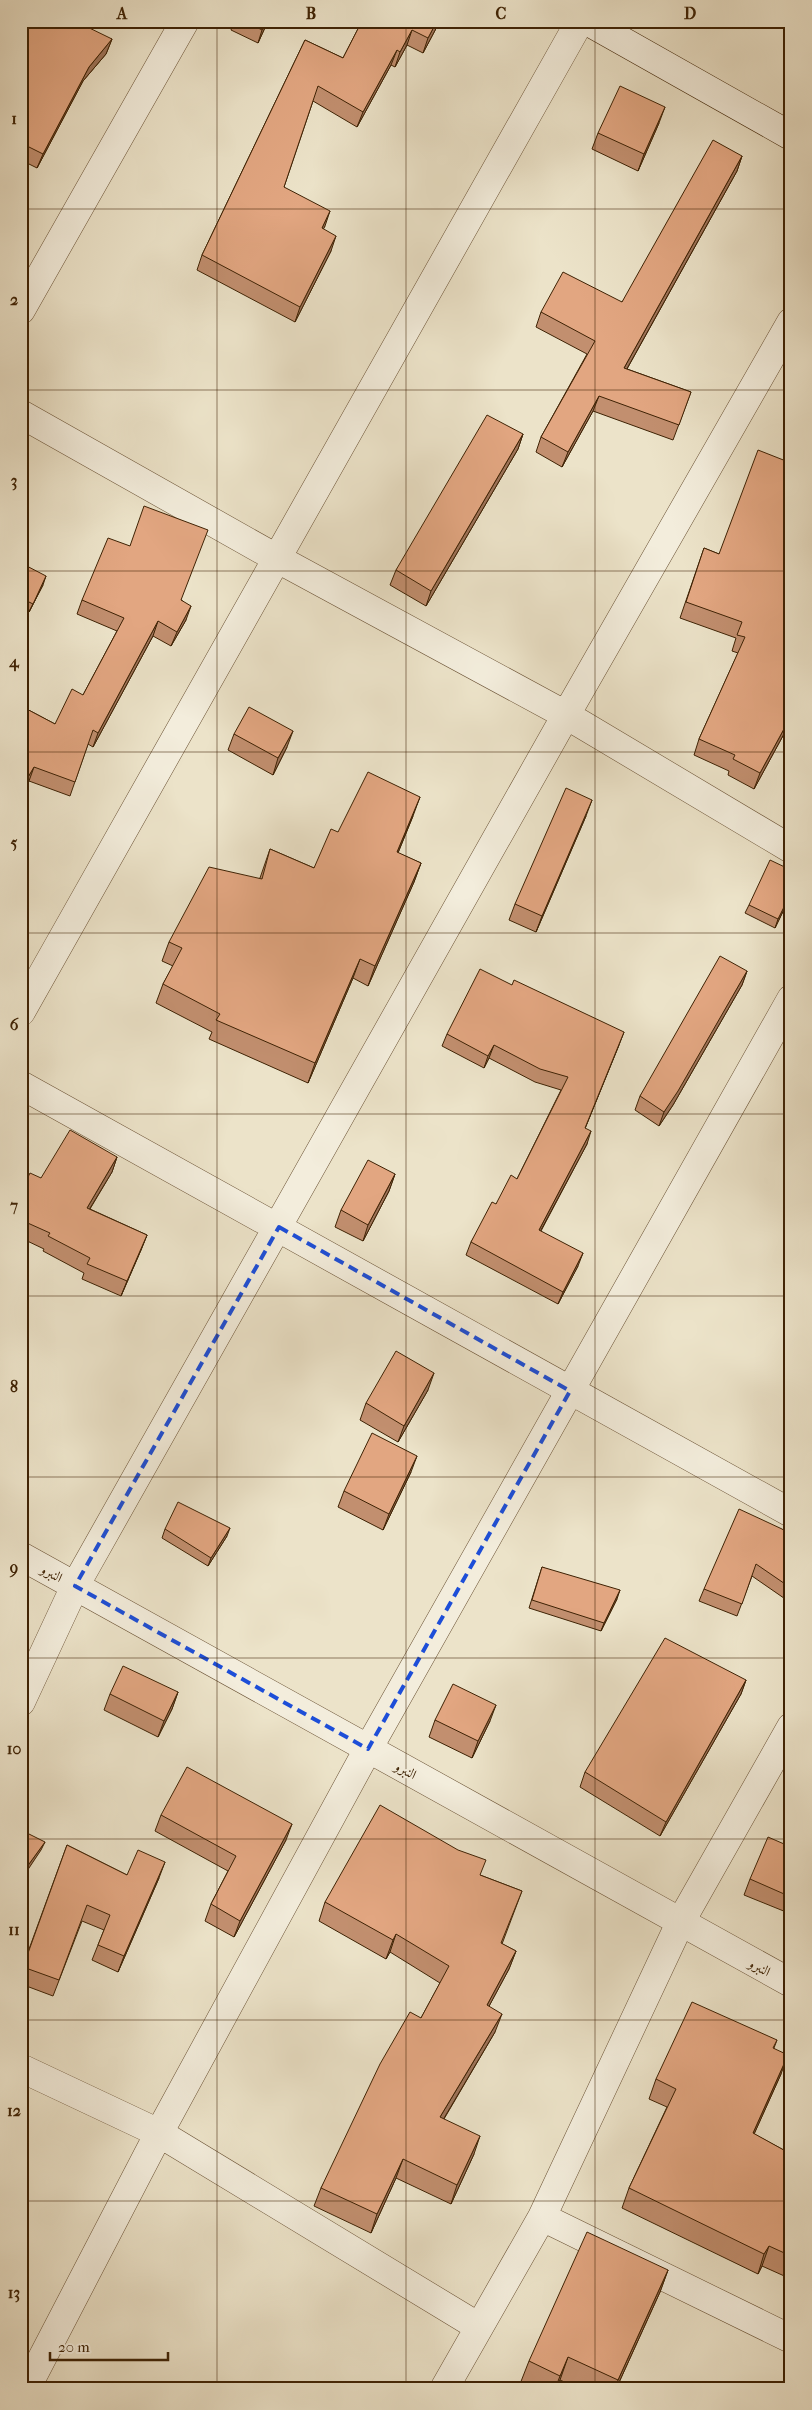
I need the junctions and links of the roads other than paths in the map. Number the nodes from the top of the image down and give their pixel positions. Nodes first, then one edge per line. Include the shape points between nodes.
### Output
1 (185, 21) edge
2 (580, 21) edge
3 (587, 21) edge
4 (791, 136) edge
5 (21, 310) edge
6 (791, 322) edge
7 (21, 414) edge
8 (278, 559) junction
9 (566, 715) junction
10 (791, 849) edge
11 (791, 1000) edge
12 (21, 1012) edge
13 (21, 1085) edge
14 (279, 1227) junction
15 (570, 1391) junction
16 (791, 1513) edge
17 (21, 1556) edge
18 (75, 1586) junction
19 (21, 1702) edge
20 (791, 1727) edge
21 (368, 1749) junction
22 (680, 1923) junction
23 (791, 1983) edge
24 (21, 2068) edge
25 (159, 2133) junction
26 (542, 2217) junction
27 (479, 2327) junction
28 (791, 2338) edge
29 (26, 2389) edge
30 (444, 2389) edge

1 - 5 street
2 - 8 street
3 - 4 street
6 - 9 street
7 - 8 street
8 - 9 street
8 - 12 street
9 - 10 street
9 - 14 street
11 - 15 street
13 - 14 street
14 - 15 street
14 - 18 street
15 - 16 street
15 - 21 street
17 - 18 street, النبرو
18 - 19 street
18 - 21 street, النبرو
20 - 22 street
21 - 22 street, النبرو
21 - 25 street
22 - 23 street, النبرو
22 - 26 street
24 - 25 street
25 - 27 street
25 - 29 street
26 - 27 street
26 - 28 street
27 - 30 street

